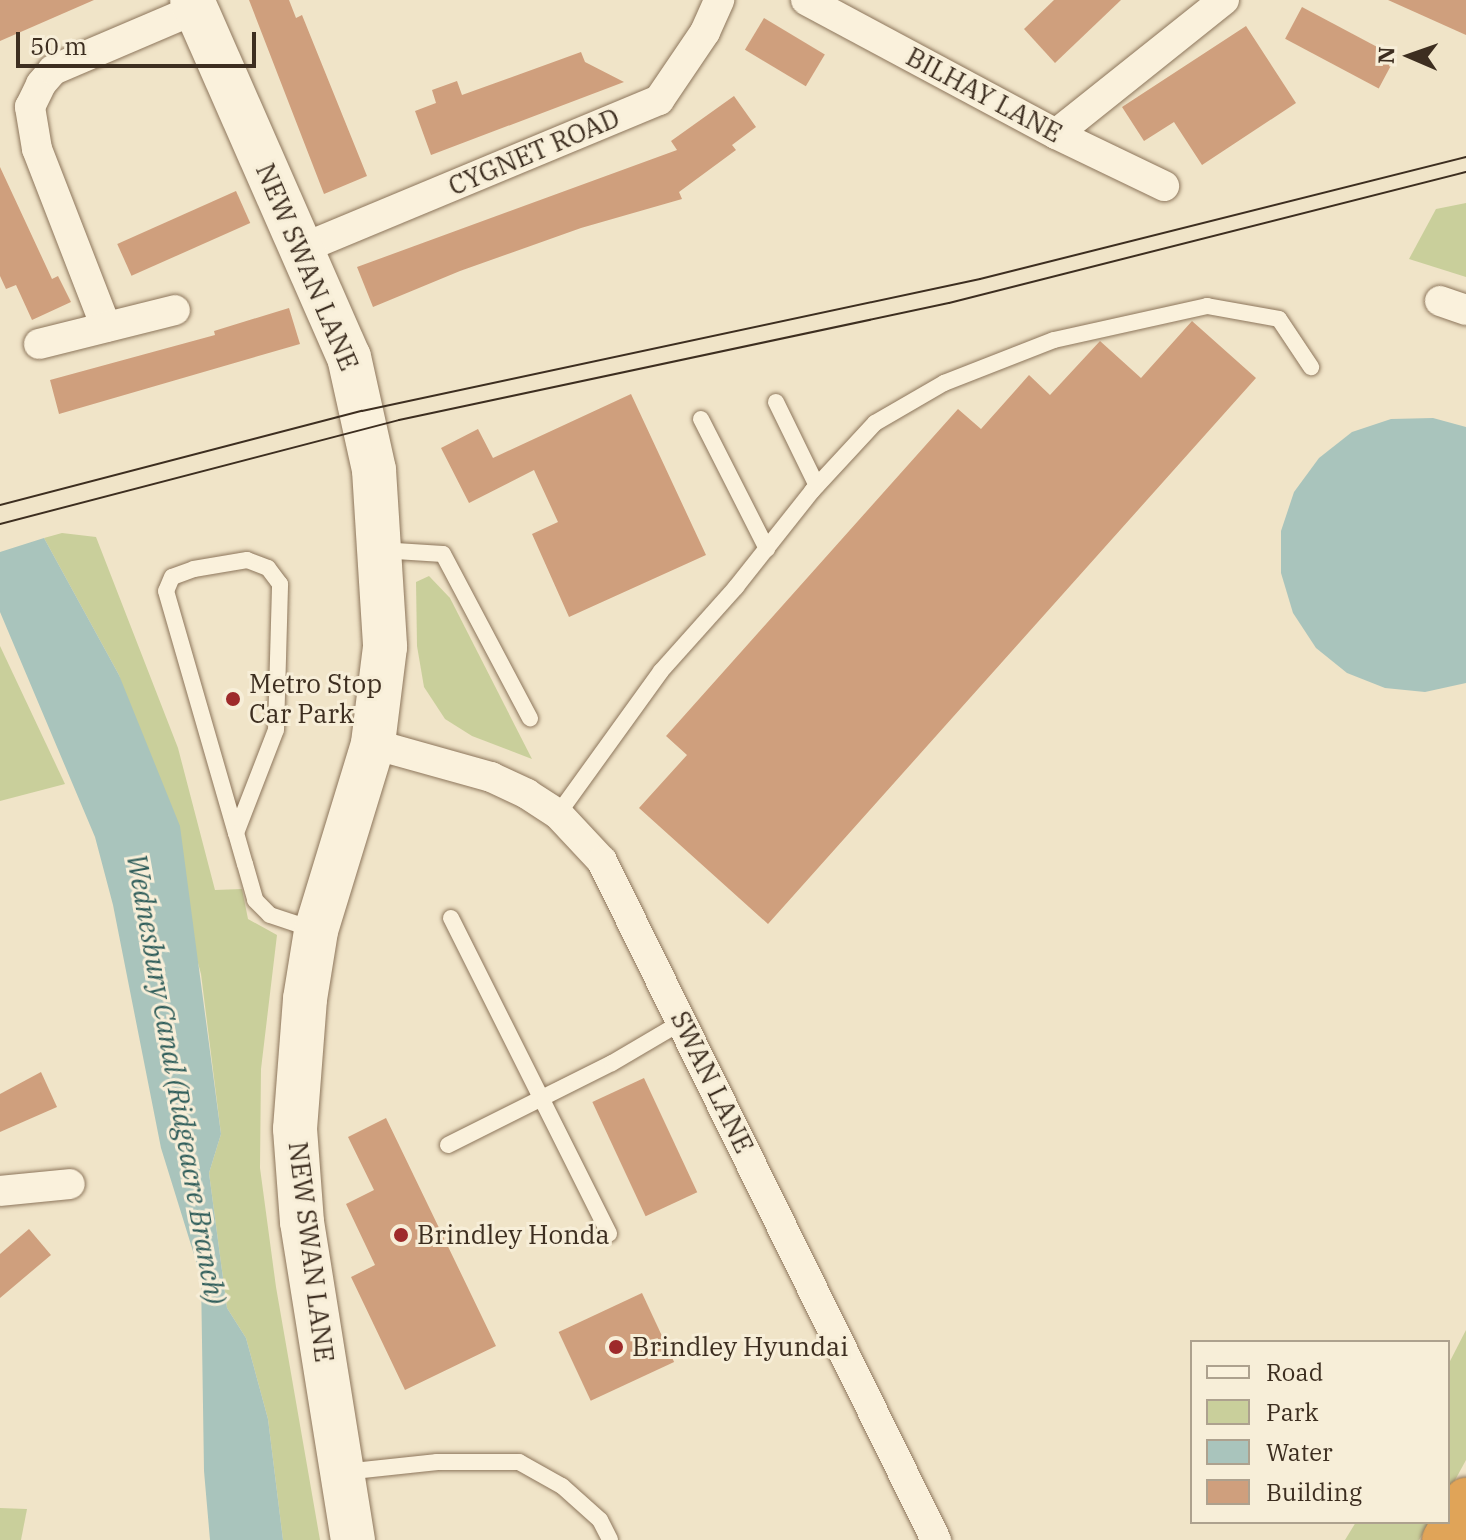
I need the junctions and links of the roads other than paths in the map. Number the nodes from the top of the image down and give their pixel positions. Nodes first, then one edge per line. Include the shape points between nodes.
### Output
1 (719, 0) edge
2 (810, 1) edge
3 (1210, 3) edge
4 (194, 4) edge
5 (1056, 134) junction
6 (1164, 186) dead end
7 (301, 249) junction
8 (175, 310) dead end
9 (106, 327) junction
10 (39, 344) dead end
11 (1311, 367) dead end
12 (776, 402) dead end
13 (701, 419) dead end
14 (817, 486) junction
15 (379, 549) junction
16 (767, 549) junction
17 (530, 718) dead end
18 (373, 744) junction
19 (558, 814) junction
20 (236, 833) junction
21 (451, 918) dead end
22 (316, 931) junction
23 (682, 1022) junction
24 (539, 1100) junction
25 (448, 1145) dead end
26 (70, 1184) dead end
27 (0, 1191) edge
28 (609, 1234) dead end
29 (342, 1472) junction
30 (1466, 1500) edge
31 (353, 1540) edge
32 (610, 1540) edge
33 (936, 1540) edge
34 (1444, 1540) edge

1 - 7 street, CYGNET ROAD via 705,32 659,100
2 - 5 street, BILHAY LANE
3 - 5 street
4 - 7 main road, NEW SWAN LANE
4 - 9 street via 53,70 30,107 37,149
5 - 6 street, BILHAY LANE
7 - 15 main road, NEW SWAN LANE via 349,357 374,470
8 - 9 street
9 - 10 street
11 - 14 lane via 1279,319 1207,306 1054,340 944,383 875,423
12 - 14 lane
13 - 16 lane
14 - 16 lane
15 - 17 lane via 443,554
15 - 18 main road, NEW SWAN LANE via 385,647
16 - 19 lane via 661,671
18 - 19 street, SWAN LANE via 491,777
18 - 22 main road, NEW SWAN LANE
19 - 23 street, SWAN LANE via 602,861
20 - 20 lane via 166,591 172,577 247,560 268,568 280,584 276,730
20 - 22 lane via 255,900 270,915
21 - 24 lane
22 - 29 main road, NEW SWAN LANE via 295,1129 302,1222
23 - 24 lane
23 - 33 street, SWAN LANE
24 - 25 lane
24 - 28 lane
26 - 27 street
29 - 31 main road, NEW SWAN LANE
29 - 32 lane via 437,1462 519,1462 562,1486 600,1520
30 - 34 highway

